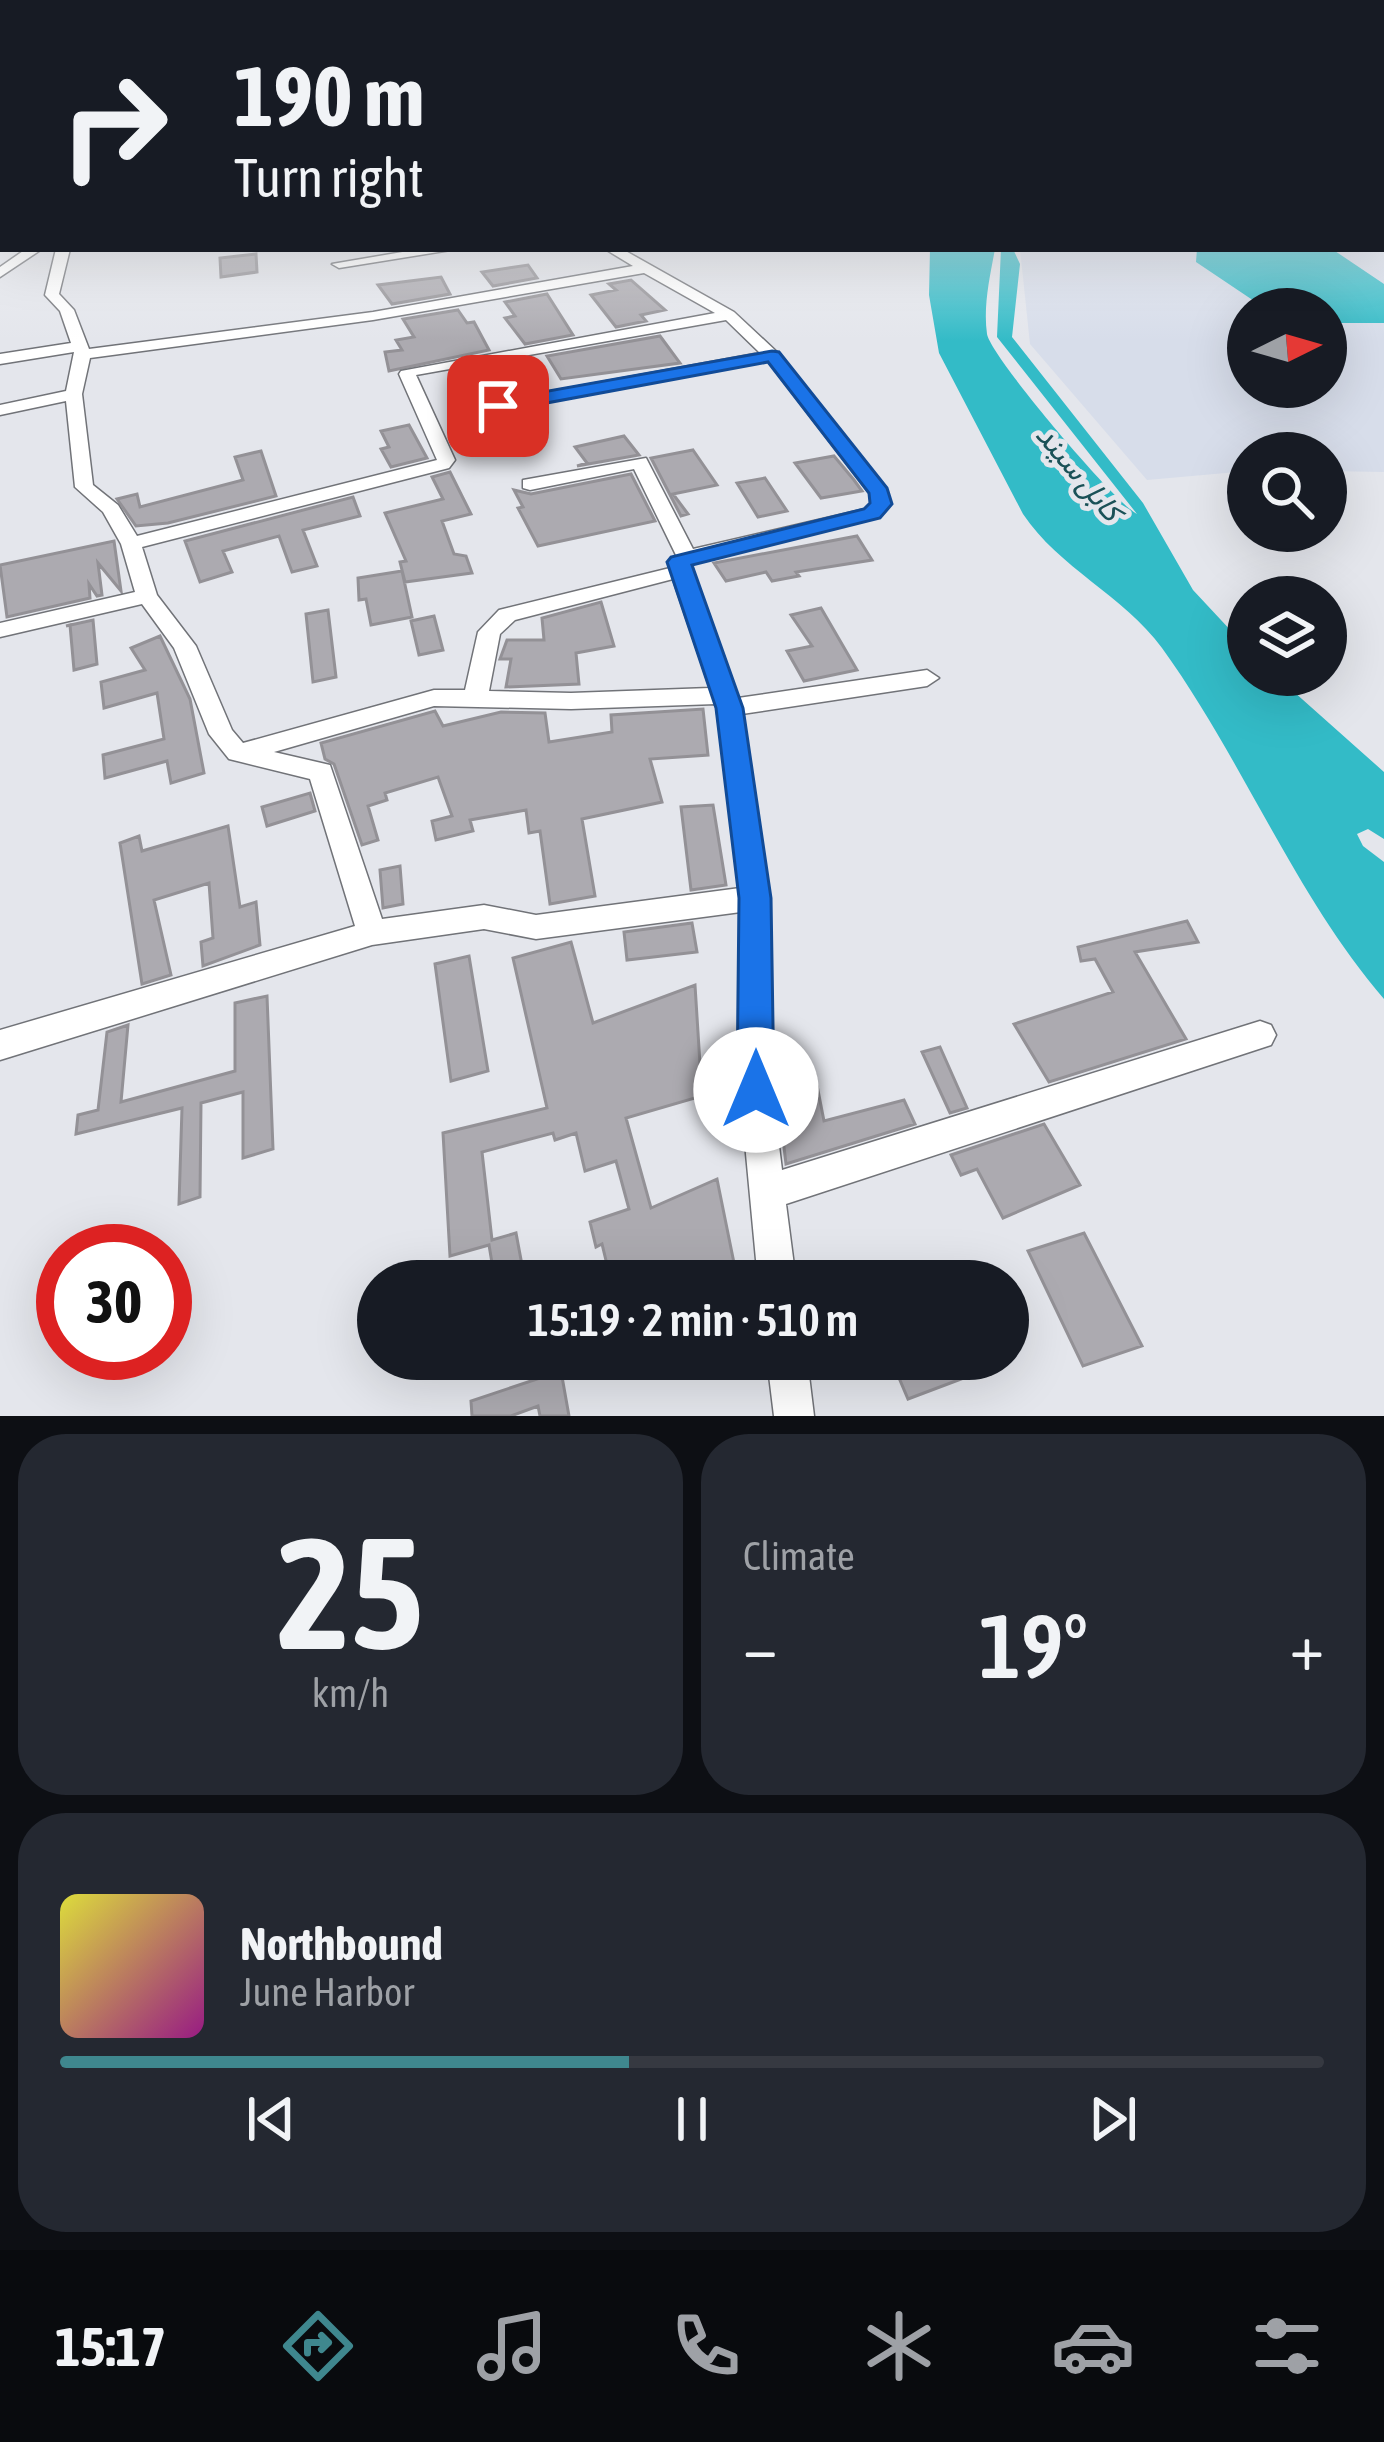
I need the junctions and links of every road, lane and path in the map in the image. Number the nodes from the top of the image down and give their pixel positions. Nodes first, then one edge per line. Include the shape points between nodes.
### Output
1 (31, 252) edge
2 (62, 252) edge
3 (428, 252) edge
4 (617, 252) edge
5 (339, 264) dead end
6 (646, 268) junction
7 (0, 273) edge
8 (729, 315) junction
9 (81, 350) junction
10 (772, 356) junction
11 (0, 359) edge
12 (74, 394) junction
13 (498, 406) dead end
14 (0, 410) edge
15 (530, 484) dead end
16 (131, 544) junction
17 (684, 564) junction
18 (147, 596) junction
19 (0, 630) edge
20 (928, 678) dead end
21 (476, 695) junction
22 (728, 701) junction
23 (238, 753) junction
24 (755, 898) junction
25 (372, 933) junction
26 (1260, 1035) dead end
27 (0, 1046) edge
28 (766, 1193) junction
29 (774, 1260) edge
30 (790, 1380) edge
31 (794, 1416) edge

1 - 7 street
2 - 9 street via 52,296 67,310
3 - 5 street
4 - 6 street
6 - 8 street
6 - 9 street via 334,322
8 - 10 street
8 - 16 street via 411,371 443,464
9 - 11 street
9 - 12 street
10 - 13 street
10 - 17 street via 881,504
12 - 14 street
12 - 16 street via 84,487 111,509
15 - 17 street via 640,462
16 - 18 street
17 - 21 street via 507,615 490,632
17 - 22 street
18 - 19 street
18 - 23 street via 184,646 221,734
20 - 22 street
21 - 22 street
21 - 23 street via 434,698
22 - 24 street
23 - 25 street via 321,772
24 - 25 street via 557,926 484,917
24 - 28 street via 756,1090
25 - 27 street
26 - 28 street
28 - 29 street
30 - 31 street

